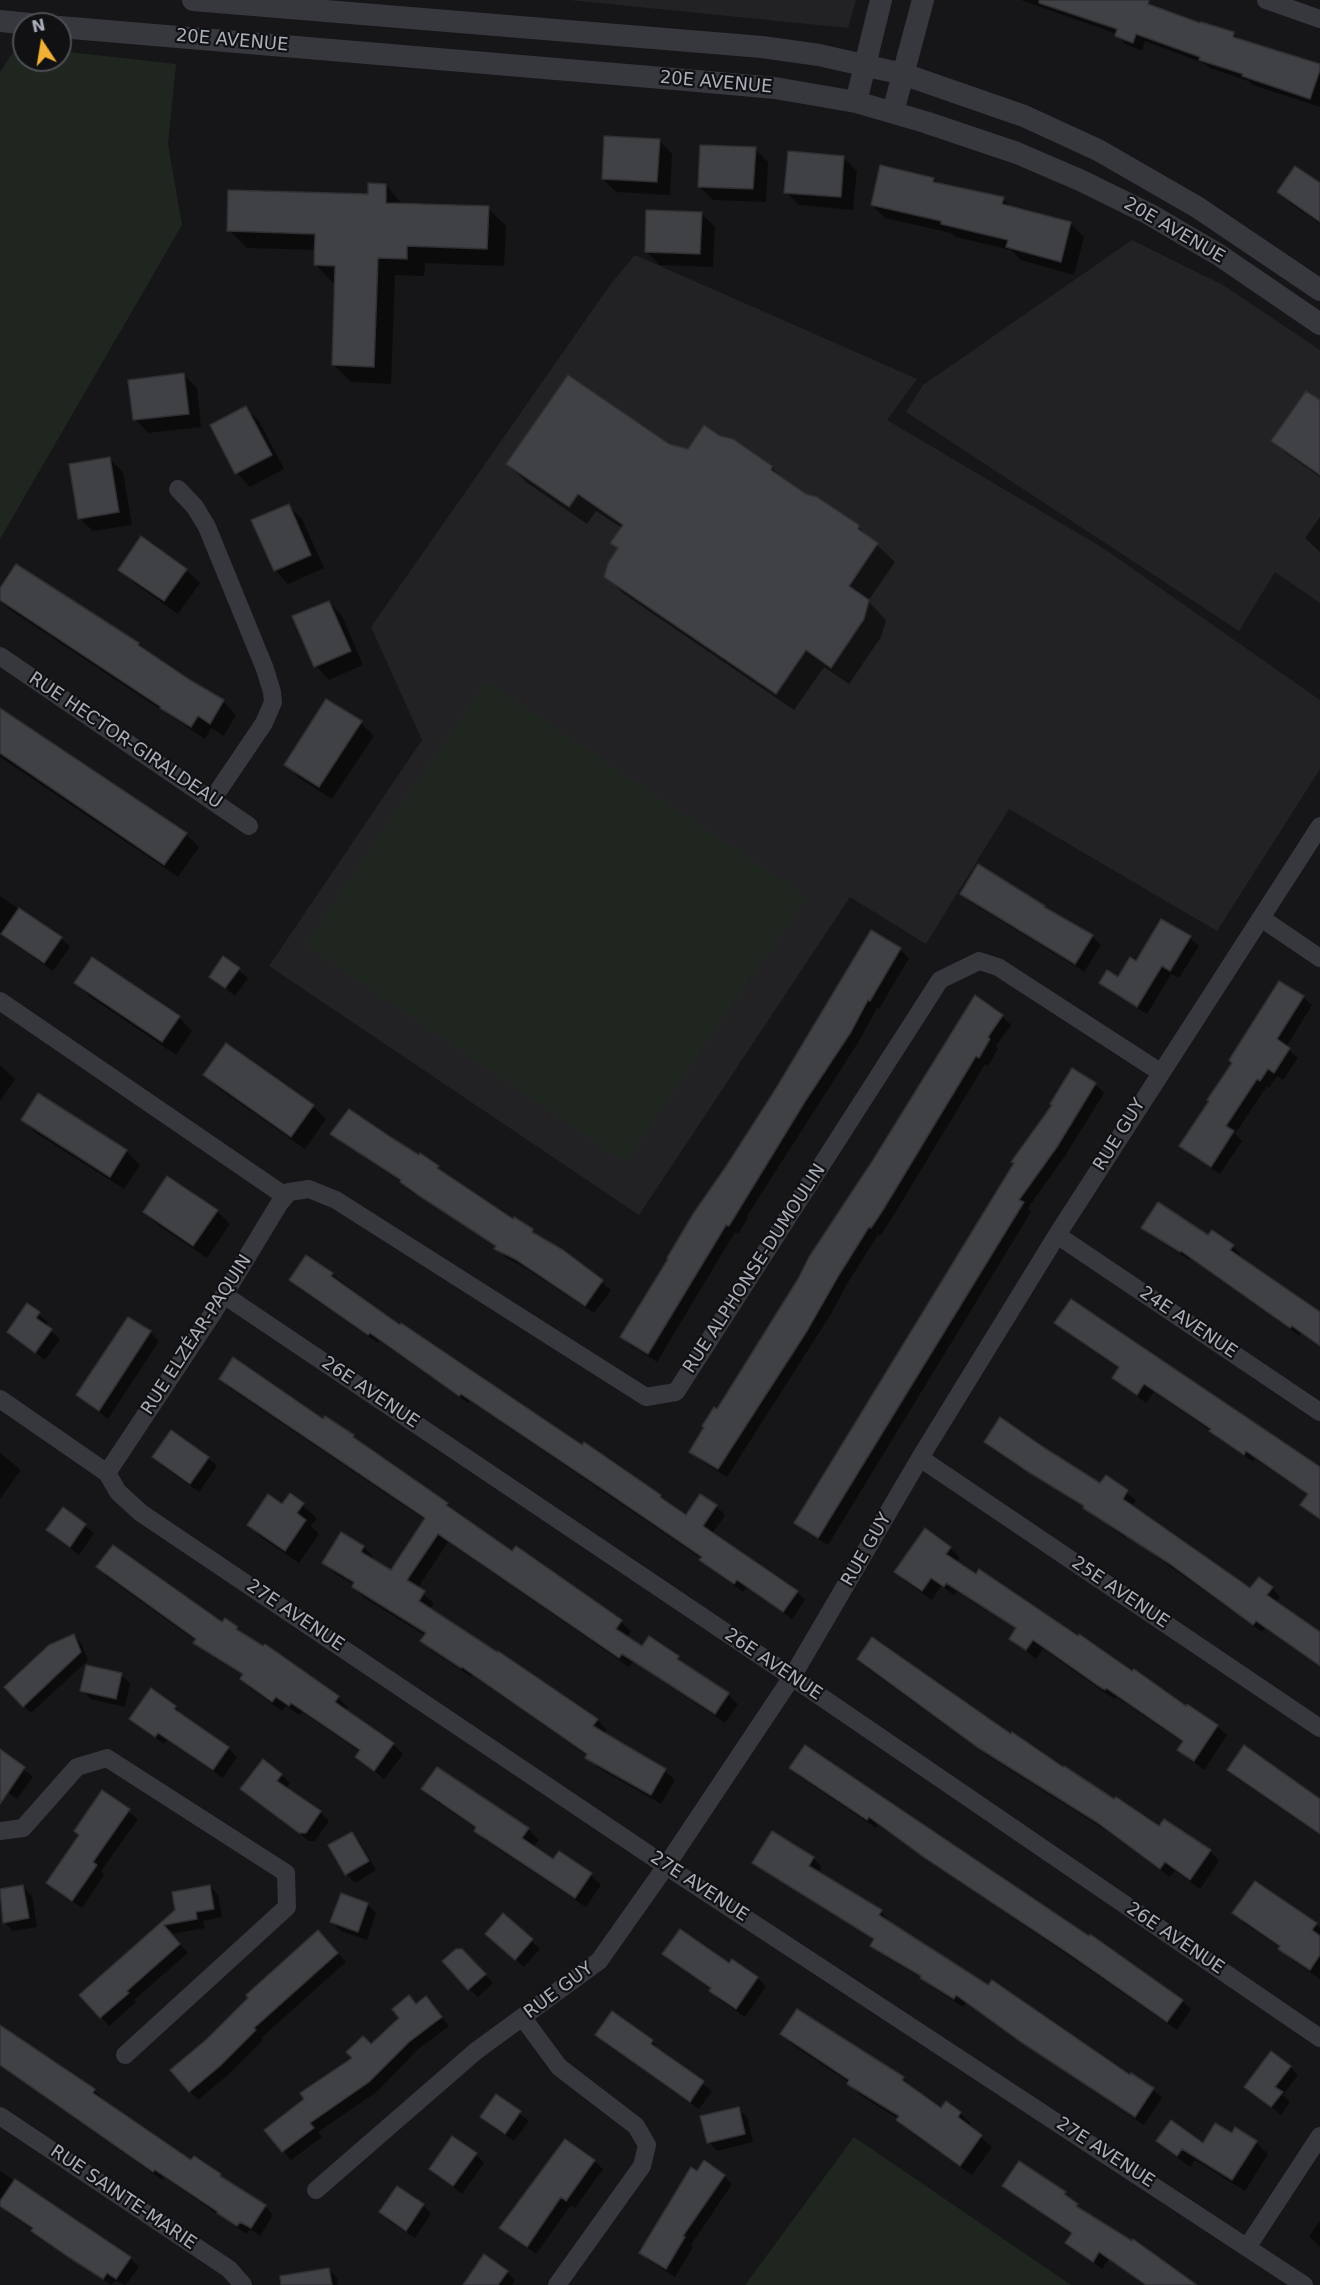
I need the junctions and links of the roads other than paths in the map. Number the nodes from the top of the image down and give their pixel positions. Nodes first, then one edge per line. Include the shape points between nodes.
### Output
1 (193, 0) edge
2 (881, 0) edge
3 (922, 0) edge
4 (1266, 0) edge
5 (1320, 20) edge
6 (72, 28) edge
7 (865, 65) junction
8 (903, 74) junction
9 (856, 102) junction
10 (893, 112) junction
11 (1320, 290) edge
12 (1320, 324) edge
13 (178, 489) dead end
14 (0, 657) edge
15 (212, 800) junction
16 (249, 826) dead end
17 (1320, 826) edge
18 (1261, 918) junction
19 (1320, 958) edge
20 (0, 1001) edge
21 (1160, 1072) junction
22 (285, 1196) junction
23 (1057, 1235) junction
24 (224, 1295) junction
25 (0, 1399) edge
26 (1320, 1412) edge
27 (920, 1458) junction
28 (106, 1473) junction
29 (792, 1677) junction
30 (1320, 1728) edge
31 (0, 1832) edge
32 (666, 1866) junction
33 (523, 2018) junction
34 (1320, 2038) edge
35 (125, 2055) dead end
36 (0, 2116) edge
37 (1320, 2136) edge
38 (316, 2190) dead end
39 (1248, 2246) junction
40 (243, 2285) edge
41 (557, 2285) edge
42 (1304, 2285) edge

1 - 7 street, 20E AVENUE via 762,47
2 - 7 street
3 - 8 street
4 - 5 street
6 - 9 street, 20E AVENUE via 776,88
7 - 8 street, 20E AVENUE
7 - 9 street
8 - 10 street
8 - 11 street, 20E AVENUE via 1024,116 1098,150 1190,203
9 - 10 street, 20E AVENUE
10 - 12 street, 20E AVENUE via 1017,153 1082,181 1219,255
13 - 15 street via 207,527 272,692 272,706 264,723
14 - 15 street, RUE HECTOR-GIRALDEAU
15 - 16 street, RUE HECTOR-GIRALDEAU
17 - 18 street, RUE GUY
18 - 19 street
18 - 21 street, RUE GUY
20 - 22 street
21 - 22 street, RUE ALPHONSE-DUMOULIN via 998,967 979,960 940,980 676,1392 646,1397 330,1197 309,1189
21 - 23 street, RUE GUY
22 - 24 street, RUE ELZÉAR-PAQUIN
23 - 26 street, 24E AVENUE
23 - 27 street, RUE GUY
24 - 28 street, RUE ELZÉAR-PAQUIN
24 - 29 street, 26E AVENUE
25 - 28 street, 27E AVENUE
27 - 29 street, RUE GUY
27 - 30 street, 25E AVENUE
28 - 32 street, 27E AVENUE via 118,1492 141,1513
29 - 32 street, RUE GUY
29 - 34 street, 26E AVENUE
31 - 35 street via 23,1828 77,1767 107,1758 286,1873 287,1907
32 - 33 street, RUE GUY via 599,1961
32 - 39 street, 27E AVENUE
33 - 38 street, RUE GUY via 476,2052
33 - 41 street via 559,2067 636,2126 646,2145 642,2166
36 - 40 street, RUE SAINTE-MARIE via 229,2269
37 - 39 street
39 - 42 street, 27E AVENUE

